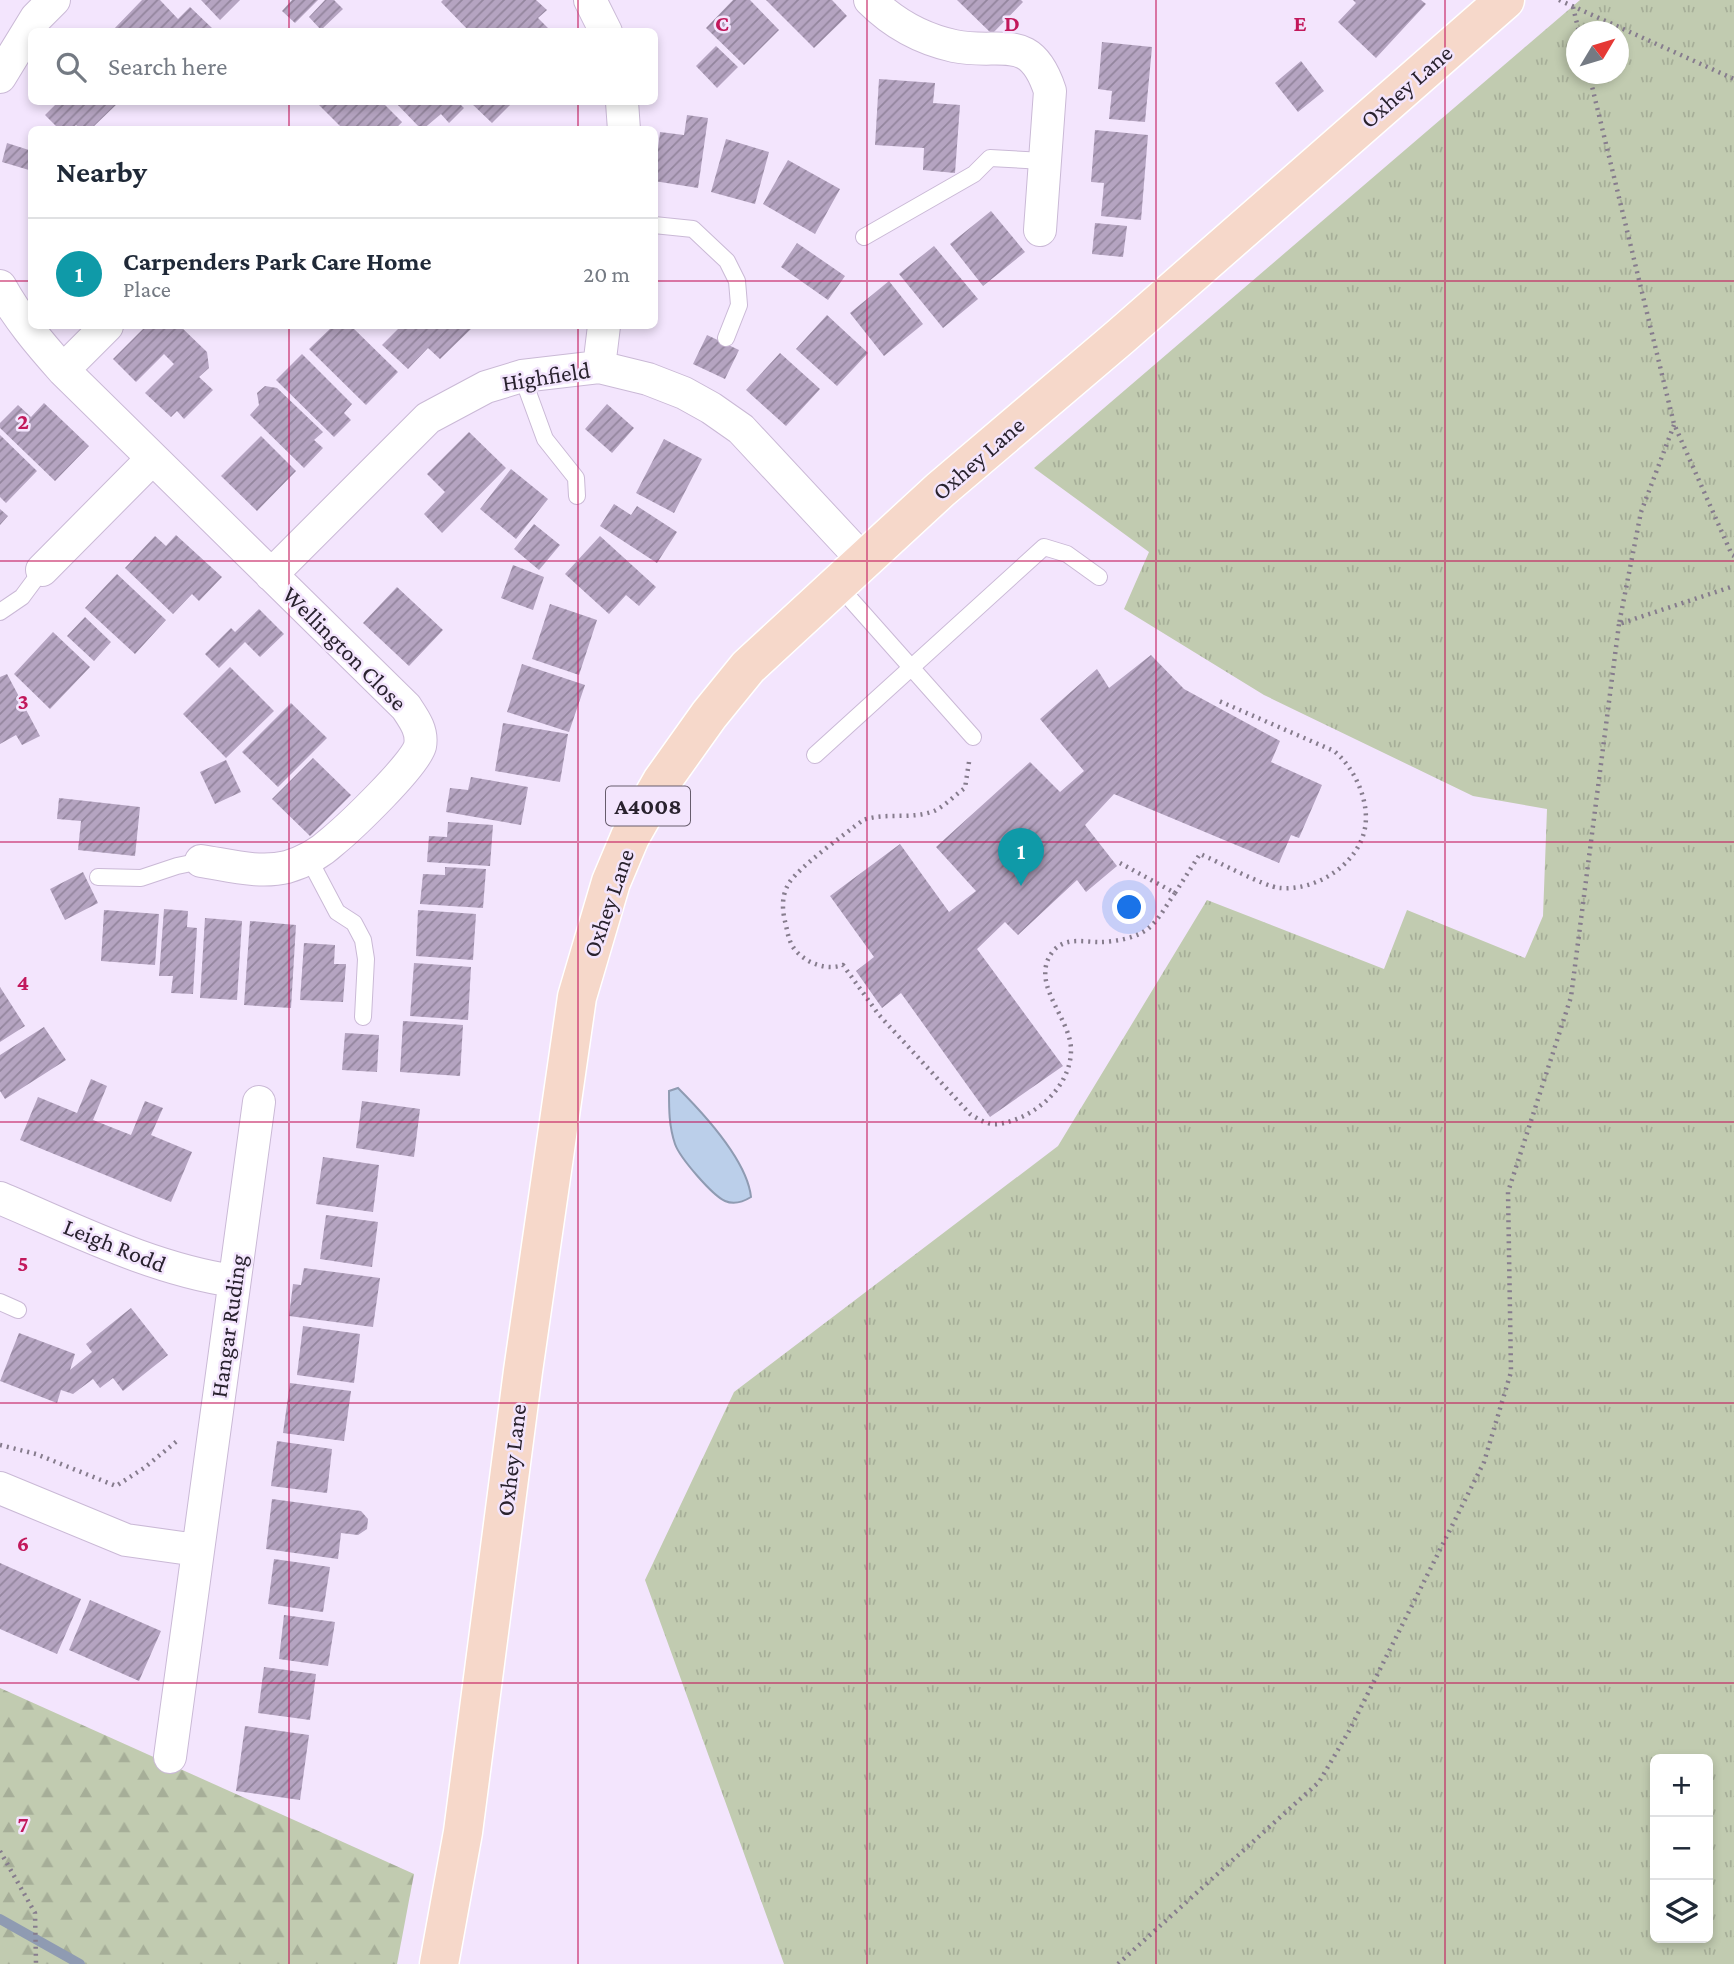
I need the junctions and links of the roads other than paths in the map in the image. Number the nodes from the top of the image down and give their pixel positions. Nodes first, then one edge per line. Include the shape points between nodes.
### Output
1 (54, 0) edge
2 (870, 0) edge
3 (1505, 0) edge
4 (30, 28) edge
5 (28, 31) edge
6 (0, 77) edge
7 (622, 105) edge
8 (624, 126) edge
9 (1044, 161) junction
10 (658, 225) edge
11 (1040, 230) dead end
12 (864, 237) dead end
13 (0, 286) edge
14 (104, 329) edge
15 (604, 329) edge
16 (726, 338) dead end
17 (599, 366) junction
18 (63, 370) junction
19 (522, 376) junction
20 (152, 458) junction
21 (577, 496) dead end
22 (42, 570) joint
23 (850, 572) junction
24 (271, 575) junction
25 (1099, 577) dead end
26 (0, 612) edge
27 (913, 667) junction
28 (973, 737) road end
29 (815, 755) dead end
30 (309, 859) junction
31 (201, 861) joint
32 (98, 877) dead end
33 (363, 1017) dead end
34 (259, 1102) dead end
35 (0, 1198) edge
36 (234, 1281) junction
37 (0, 1302) edge
38 (18, 1310) dead end
39 (0, 1488) edge
40 (197, 1550) junction
41 (170, 1757) dead end
42 (439, 1964) edge

1 - 4 street
2 - 9 street via 905,28 929,39 956,47 1007,48 1025,52 1037,63 1050,91
3 - 23 main road, Oxhey Lane / A4008
5 - 6 street
7 - 8 street
9 - 11 street
9 - 12 lane via 990,158 974,174
10 - 16 lane via 693,229 727,261 737,281 739,305
13 - 18 street via 32,335
14 - 18 street
15 - 17 street
17 - 19 street, Highfield
17 - 23 street, Highfield via 684,393 741,429
18 - 20 street
19 - 21 lane via 545,439 576,478
19 - 24 street, Highfield via 486,387 428,418
20 - 22 street
20 - 24 street
22 - 26 lane via 22,597
23 - 27 lane
23 - 42 main road, Oxhey Lane / A4008 via 748,667 662,781 611,882 583,974 523,1371 463,1832
24 - 30 street, Wellington Close via 406,707 421,735 409,765 333,842
25 - 27 lane via 1067,554 1044,547
27 - 28 lane
27 - 29 lane
30 - 31 street, Wellington Close via 285,868 254,869
30 - 33 lane via 337,912 354,923 363,940
31 - 32 lane via 141,878
34 - 36 street, Hangar Ruding
35 - 36 street, Leigh Rodd via 167,1267
36 - 40 street, Hangar Ruding
37 - 38 lane
39 - 40 street via 126,1540
40 - 41 street, Hangar Ruding

